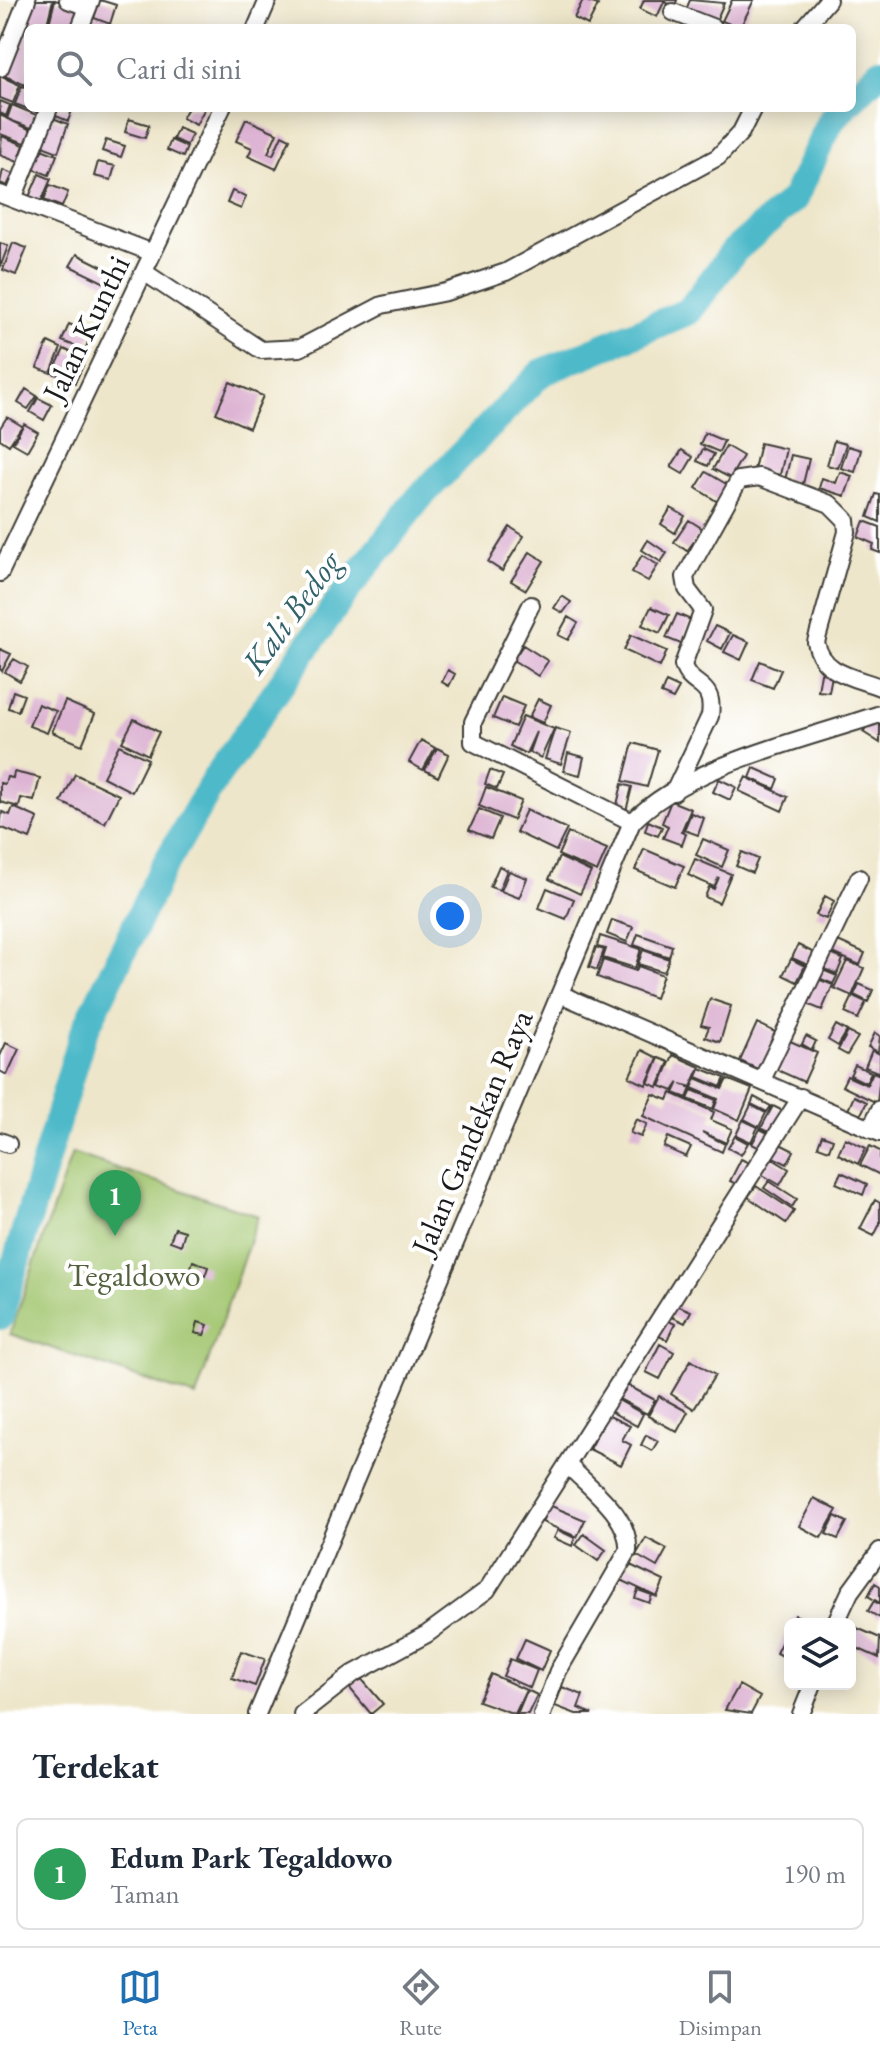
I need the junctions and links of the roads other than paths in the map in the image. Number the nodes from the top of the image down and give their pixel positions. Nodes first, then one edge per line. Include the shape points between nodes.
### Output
1 (27, 0) edge
2 (68, 0) edge
3 (268, 0) edge
4 (828, 0) edge
5 (89, 4) edge
6 (673, 12) dead end
7 (82, 24) edge
8 (258, 24) edge
9 (704, 24) edge
10 (807, 24) edge
11 (0, 68) edge
12 (47, 112) edge
13 (220, 112) edge
14 (751, 112) edge
15 (6, 197) edge
16 (153, 253) junction
17 (144, 272) junction
18 (0, 573) edge
19 (531, 605) dead end
20 (880, 687) edge
21 (880, 714) edge
22 (674, 792) junction
23 (632, 822) junction
24 (859, 878) dead end
25 (560, 994) junction
26 (762, 1080) junction
27 (801, 1097) junction
28 (880, 1109) edge
29 (875, 1131) edge
30 (567, 1464) junction
31 (880, 1551) edge
32 (838, 1618) edge
33 (811, 1690) edge
34 (257, 1714) edge
35 (302, 1714) edge
36 (542, 1714) edge
37 (801, 1714) edge

1 - 11 street
2 - 5 street
3 - 8 street
4 - 10 street
5 - 7 street
6 - 9 street
12 - 15 street
13 - 16 street, Jalan Kunthi
14 - 17 street via 718,157 506,272 382,305 300,348 261,350
15 - 16 street
16 - 17 street, Jalan Kunthi
17 - 18 street, Jalan Kunthi
19 - 23 street via 473,722 473,742
20 - 22 street via 832,670 819,656 816,642 847,532 841,513 759,477 739,480 685,577 703,610 683,665 703,685 712,704
21 - 22 street, Jalan Gandekan Raya via 726,767
22 - 23 street, Jalan Gandekan Raya
23 - 25 street, Jalan Gandekan Raya
24 - 26 street
25 - 26 street
25 - 34 street, Jalan Gandekan Raya
26 - 27 street
27 - 29 street
27 - 30 street
28 - 29 street
30 - 35 street via 487,1590 427,1634 353,1674
30 - 36 street via 623,1523 628,1551 558,1671
31 - 32 street
33 - 37 street

